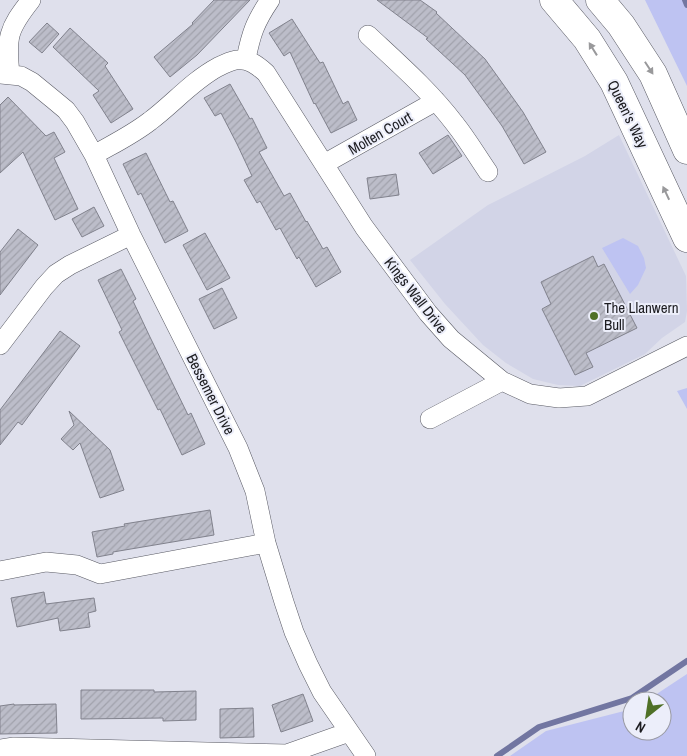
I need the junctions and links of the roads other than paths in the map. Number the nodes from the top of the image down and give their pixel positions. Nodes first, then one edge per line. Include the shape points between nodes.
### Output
1 (30, 0) edge
2 (270, 0) edge
3 (554, 0) edge
4 (600, 0) edge
5 (368, 35) dead end
6 (246, 59) junction
7 (5, 74) edge
8 (436, 101) junction
9 (687, 150) edge
10 (94, 155) junction
11 (324, 164) junction
12 (488, 172) dead end
13 (131, 234) junction
14 (687, 238) edge
15 (0, 344) edge
16 (687, 346) edge
17 (502, 381) junction
18 (430, 419) dead end
19 (266, 543) junction
20 (0, 571) edge
21 (349, 732) junction
22 (7, 748) edge
23 (366, 756) edge

1 - 7 street via 11,30
2 - 6 street via 254,26
14 -> 3 main road, Queen's Way via 614,82 587,39
4 -> 9 main road via 621,25 653,74
5 - 8 street
6 - 10 street via 226,63 204,75 150,121
6 - 11 street, Kings Wall Drive via 266,73
7 - 10 street, Bessemer Drive via 21,76 32,82 66,110
8 - 11 street, Molten Court
8 - 12 street
10 - 13 street, Bessemer Drive
11 - 17 street, Kings Wall Drive via 364,227 428,314 451,339
13 - 15 street via 56,274
13 - 19 street, Bessemer Drive via 238,448 255,491
16 - 17 street, Kings Wall Drive via 587,396 559,398 530,394
17 - 18 street
19 - 20 street via 100,574 77,566 46,562
19 - 21 street, Bessemer Drive via 294,632 308,664
21 - 22 street via 287,754
21 - 23 street, Bessemer Drive

